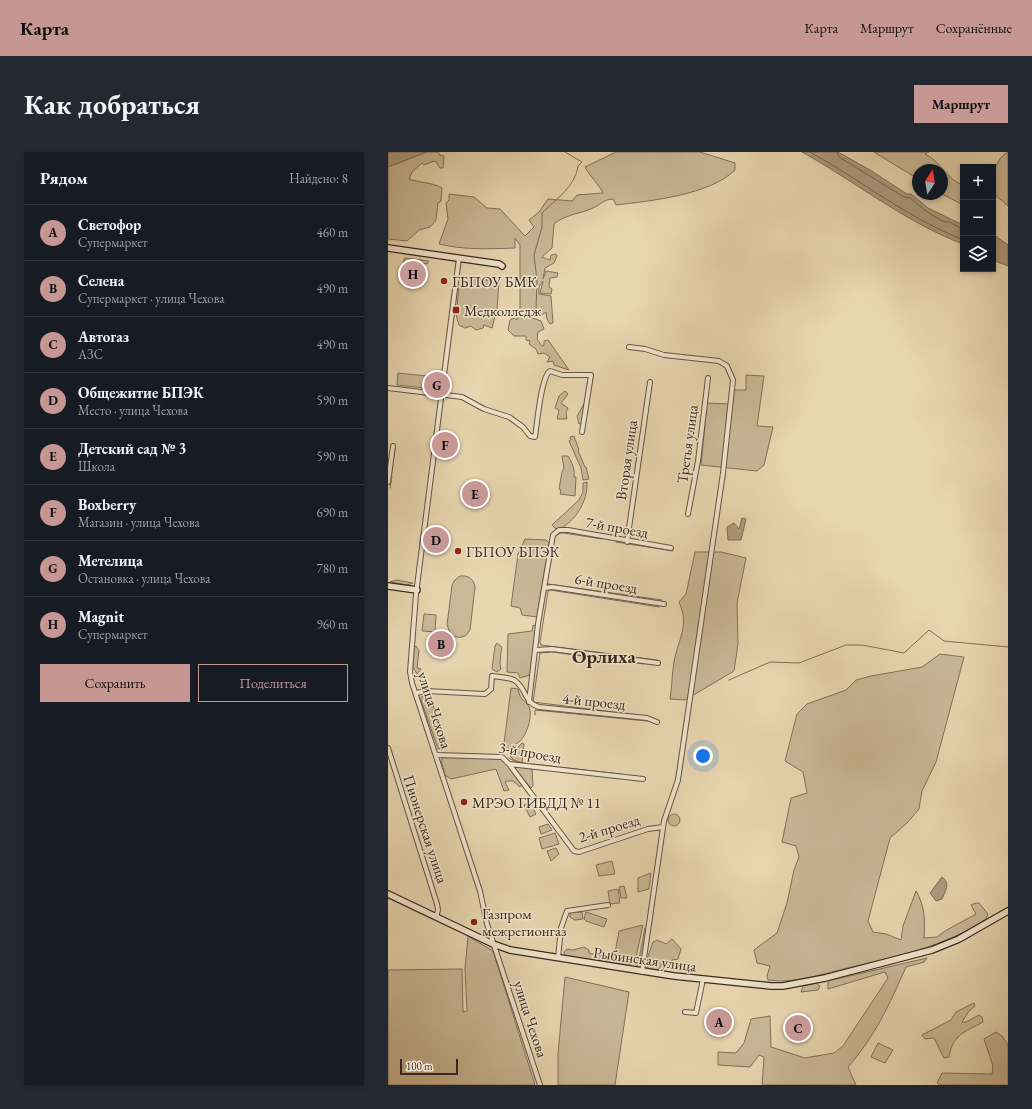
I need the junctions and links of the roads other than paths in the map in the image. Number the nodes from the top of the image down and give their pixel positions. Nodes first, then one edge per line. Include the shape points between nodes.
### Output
1 (388, 248) edge
2 (459, 258) junction
3 (502, 266) dead end
4 (628, 347) dead end
5 (708, 378) dead end
6 (650, 382) dead end
7 (388, 388) edge
8 (441, 394) junction
9 (582, 432) dead end
10 (393, 446) dead end
11 (388, 482) edge
12 (688, 514) dead end
13 (627, 542) junction
14 (671, 548) dead end
15 (388, 586) edge
16 (545, 588) junction
17 (417, 590) junction
18 (664, 604) dead end
19 (536, 650) junction
20 (658, 663) dead end
21 (416, 693) junction
22 (529, 702) junction
23 (657, 722) dead end
24 (388, 748) edge
25 (437, 755) junction
26 (510, 764) junction
27 (643, 779) dead end
28 (663, 827) junction
29 (388, 894) edge
30 (608, 905) dead end
31 (1008, 911) edge
32 (436, 917) junction
33 (493, 944) junction
34 (558, 958) junction
35 (642, 972) junction
36 (703, 979) junction
37 (685, 1012) dead end
38 (540, 1085) edge

1 - 2 main road
2 - 3 main road
2 - 8 street, улица Чехова
4 - 28 street via 651,350 664,355 719,361 730,370 733,380 723,473 678,780
5 - 12 street, Третья улица via 698,460
6 - 13 street, Вторая улица
7 - 8 street
8 - 9 street via 462,397 509,418 523,427 530,436 535,437 548,372 571,376 591,375
8 - 17 street, улица Чехова
10 - 11 street
13 - 14 street, 7-й проезд
13 - 16 street, 7-й проезд via 559,530 553,535
15 - 17 main road
16 - 18 street, 6-й проезд
16 - 19 street
17 - 21 street, улица Чехова via 410,668
19 - 20 street via 552,649
19 - 22 street
21 - 22 street via 426,691 485,694 491,689 492,676 514,680 521,686
21 - 25 street, улица Чехова
22 - 23 street, 4-й проезд via 539,707 647,718
24 - 32 street, Пионерская улица via 437,904
25 - 26 street, 3-й проезд via 502,757
25 - 33 street, улица Чехова via 480,891
26 - 27 street, 3-й проезд
26 - 28 street, 2-й проезд via 574,851 579,852 648,829
28 - 35 street
29 - 32 main road, Рыбинская улица
30 - 34 street via 567,911 560,928
31 - 36 main road, Рыбинская улица via 949,944 790,985 771,986
32 - 33 main road, Рыбинская улица
33 - 34 main road, Рыбинская улица via 510,950
33 - 38 street, улица Чехова
34 - 35 main road, Рыбинская улица
35 - 36 main road, Рыбинская улица
36 - 37 street via 696,1014

